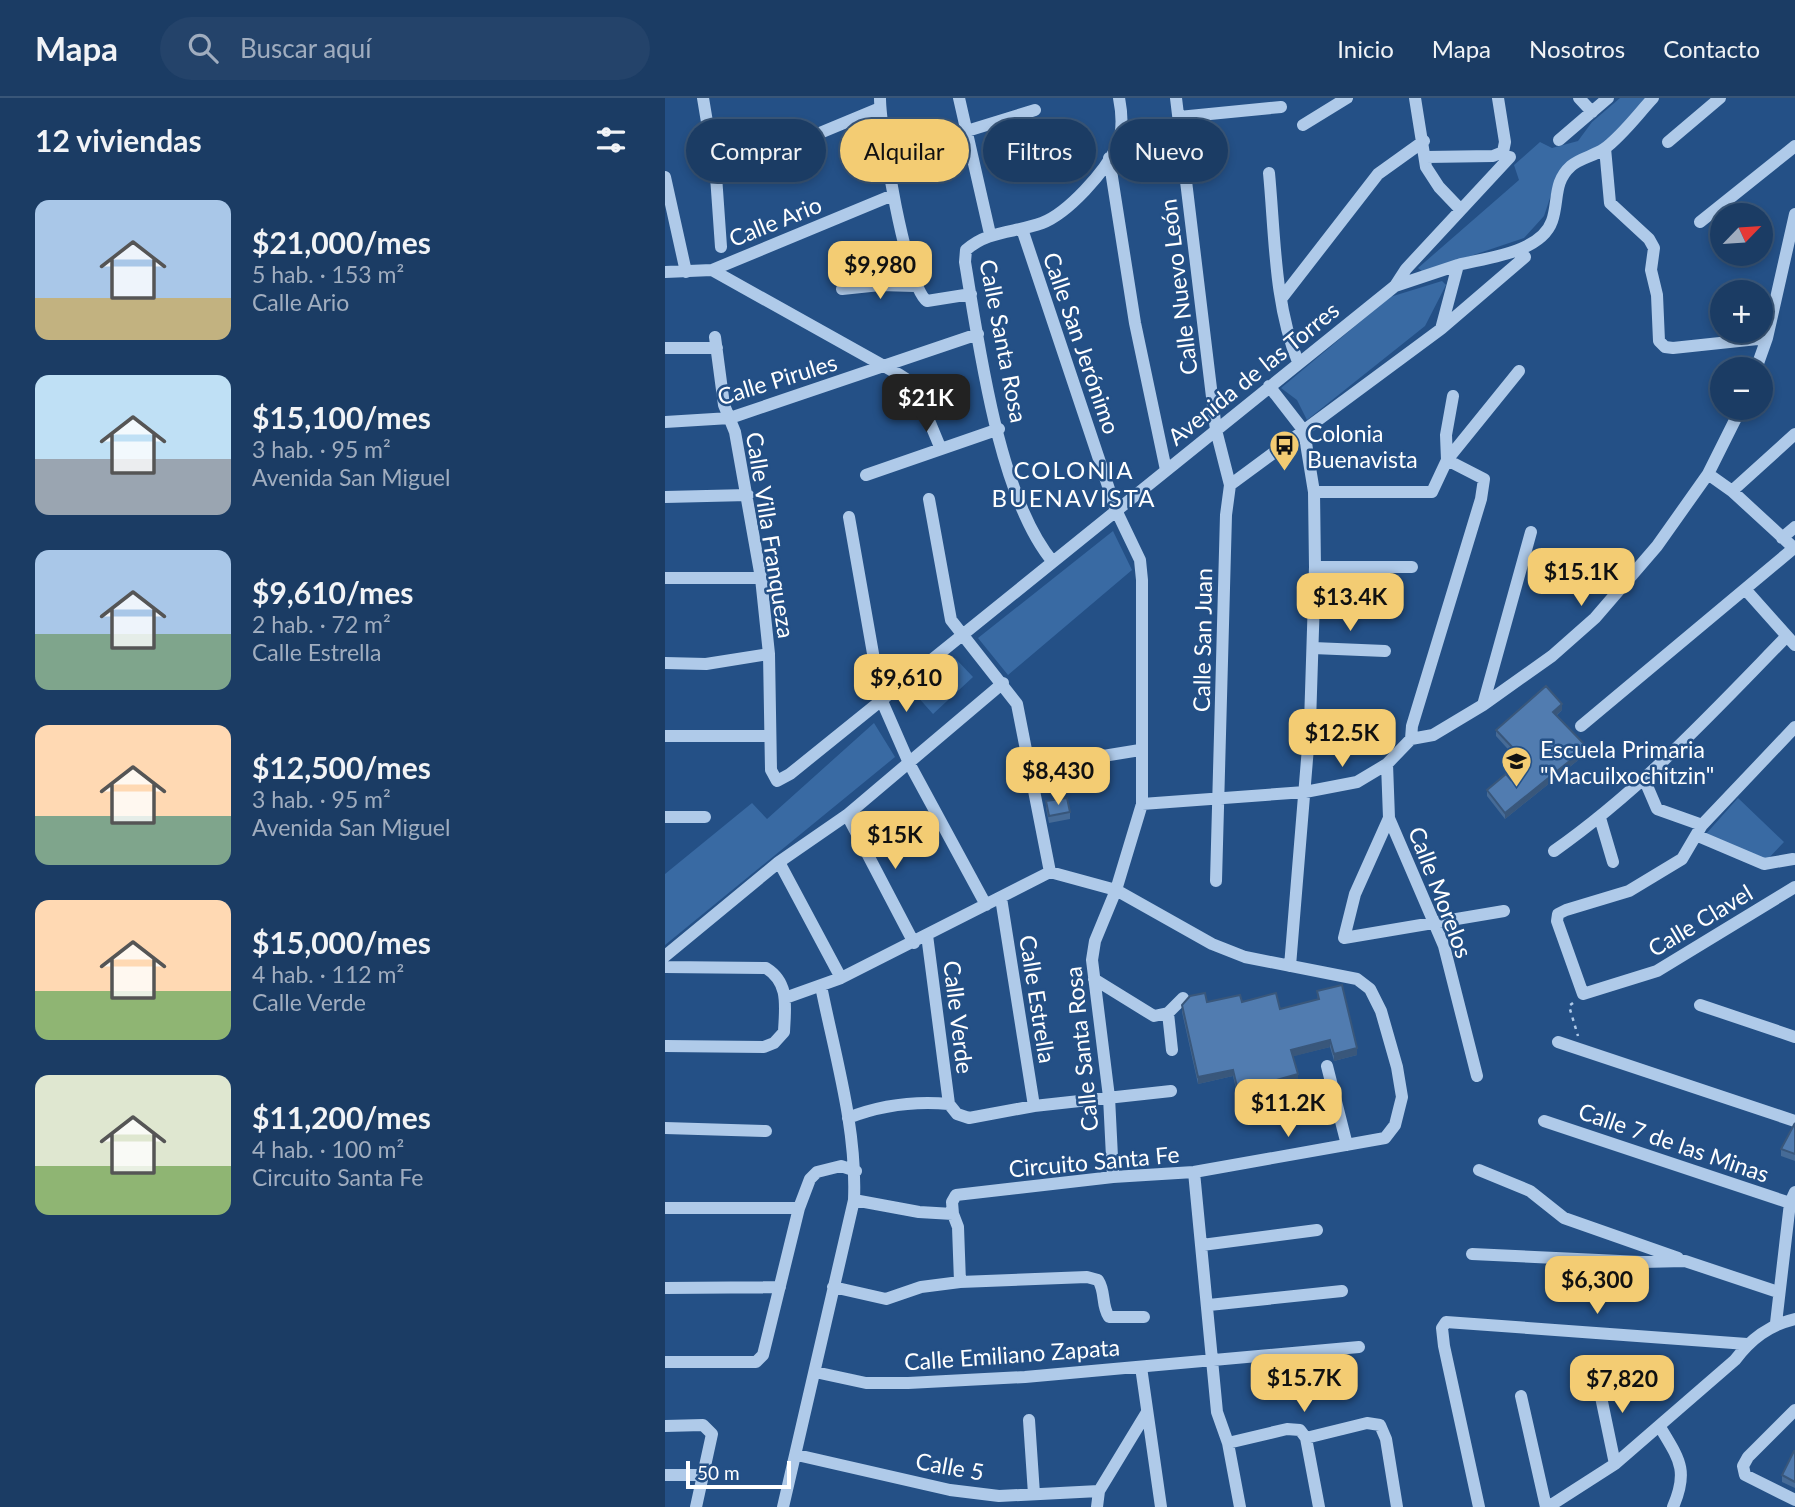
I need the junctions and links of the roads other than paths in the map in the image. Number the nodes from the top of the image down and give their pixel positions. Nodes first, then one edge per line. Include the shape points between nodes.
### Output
1 (704, 98) edge
2 (959, 98) edge
3 (1119, 98) edge
4 (1176, 98) edge
5 (1347, 98) edge
6 (1415, 98) edge
7 (1498, 98) edge
8 (1579, 98) edge
9 (1608, 98) edge
10 (1653, 98) edge
11 (1720, 98) edge
12 (880, 103) edge
13 (1281, 107) dead end
14 (1035, 110) dead end
15 (1592, 112) junction
16 (1179, 117) junction
17 (707, 119) edge
18 (964, 119) edge
19 (1303, 125) dead end
20 (826, 127) edge
21 (969, 130) edge
22 (969, 140) edge
23 (1559, 140) dead end
24 (1424, 141) junction
25 (1668, 142) dead end
26 (1795, 146) edge
27 (1605, 148) junction
28 (1506, 155) junction
29 (1426, 157) junction
30 (1109, 158) junction
31 (1269, 173) dead end
32 (665, 177) edge
33 (716, 182) edge
34 (667, 194) edge
35 (893, 195) junction
36 (1461, 209) junction
37 (1795, 214) edge
38 (1700, 222) dead end
39 (1021, 229) junction
40 (990, 234) junction
41 (721, 247) dead end
42 (1525, 257) dead end
43 (1458, 265) junction
44 (712, 270) junction
45 (665, 272) edge
46 (686, 272) junction
47 (1395, 286) junction
48 (842, 289) dead end
49 (919, 292) junction
50 (971, 294) junction
51 (1281, 299) junction
52 (1773, 311) edge
53 (1441, 329) junction
54 (978, 334) junction
55 (1720, 343) edge
56 (665, 348) edge
57 (1298, 362) junction
58 (885, 368) junction
59 (1519, 371) dead end
60 (1269, 386) junction
61 (1453, 396) dead end
62 (730, 418) junction
63 (1735, 420) edge
64 (665, 422) edge
65 (999, 429) junction
66 (1216, 430) junction
67 (1304, 431) junction
68 (1795, 434) edge
69 (940, 447) junction
70 (1447, 460) junction
71 (1166, 470) junction
72 (1708, 474) junction
73 (866, 475) dead end
74 (1230, 485) junction
75 (1732, 491) junction
76 (1314, 492) junction
77 (748, 495) junction
78 (665, 497) edge
79 (929, 499) dead end
80 (1117, 510) junction
81 (849, 517) dead end
82 (1795, 527) edge
83 (1531, 532) dead end
84 (1782, 538) junction
85 (1794, 548) edge
86 (1053, 562) junction
87 (1315, 567) junction
88 (1412, 567) dead end
89 (665, 578) edge
90 (761, 578) junction
91 (1745, 589) junction
92 (963, 632) junction
93 (1791, 641) edge
94 (1313, 648) junction
95 (1385, 651) dead end
96 (769, 654) junction
97 (665, 663) edge
98 (1003, 684) junction
99 (881, 699) junction
100 (1483, 705) junction
101 (1310, 723) junction
102 (1374, 726) dead end
103 (1581, 726) dead end
104 (1795, 727) edge
105 (665, 736) edge
106 (770, 736) junction
107 (1411, 739) junction
108 (1140, 750) junction
109 (1097, 757) dead end
110 (909, 763) junction
111 (1387, 764) junction
112 (777, 781) joint
113 (1645, 781) junction
114 (1305, 792) junction
115 (1220, 797) junction
116 (1142, 804) junction
117 (846, 815) junction
118 (665, 817) edge
119 (705, 817) dead end
120 (1389, 818) junction
121 (1600, 818) junction
122 (1700, 831) junction
123 (1554, 851) dead end
124 (1794, 856) edge
125 (779, 862) junction
126 (1613, 862) dead end
127 (1050, 872) junction
128 (1216, 881) dead end
129 (1795, 887) edge
130 (1115, 890) junction
131 (1001, 898) junction
132 (986, 905) junction
133 (1504, 911) dead end
134 (1434, 925) junction
135 (927, 935) junction
136 (913, 943) junction
137 (665, 956) edge
138 (1290, 965) junction
139 (665, 967) edge
140 (841, 978) junction
141 (1094, 979) junction
142 (821, 986) junction
143 (785, 998) junction
144 (1183, 998) dead end
145 (1700, 1005) dead end
146 (1168, 1013) junction
147 (1795, 1037) edge
148 (1558, 1042) dead end
149 (665, 1046) edge
150 (1172, 1050) dead end
151 (1327, 1066) dead end
152 (1477, 1076) dead end
153 (1171, 1091) dead end
154 (1109, 1097) junction
155 (950, 1104) junction
156 (1034, 1106) junction
157 (848, 1118) junction
158 (1544, 1121) dead end
159 (1795, 1121) edge
160 (665, 1128) edge
161 (766, 1130) dead end
162 (1347, 1145) junction
163 (1479, 1170) dead end
164 (856, 1171) junction
165 (1194, 1172) junction
166 (1113, 1177) junction
167 (854, 1200) junction
168 (1793, 1203) edge
169 (665, 1208) edge
170 (799, 1208) junction
171 (953, 1214) junction
172 (1317, 1230) dead end
173 (1202, 1245) junction
174 (1472, 1254) dead end
175 (1685, 1261) junction
176 (960, 1282) junction
177 (780, 1287) junction
178 (833, 1287) junction
179 (665, 1288) edge
180 (1342, 1291) dead end
181 (1778, 1292) junction
182 (1209, 1305) junction
183 (1144, 1317) dead end
184 (1795, 1319) edge
185 (1776, 1323) junction
186 (1747, 1344) junction
187 (1359, 1347) dead end
188 (1213, 1361) junction
189 (665, 1362) edge
190 (1140, 1367) junction
191 (815, 1372) junction
192 (1596, 1373) dead end
193 (1521, 1396) dead end
194 (1795, 1410) edge
195 (1147, 1412) junction
196 (1029, 1420) dead end
197 (665, 1426) edge
198 (1660, 1427) junction
199 (1306, 1438) junction
200 (1228, 1443) junction
201 (797, 1455) junction
202 (1615, 1464) junction
203 (665, 1475) edge
204 (702, 1475) junction
205 (1099, 1491) junction
206 (1034, 1494) junction
207 (1795, 1500) edge
208 (696, 1507) edge
209 (783, 1507) edge
210 (1097, 1507) edge
211 (1160, 1507) edge
212 (1240, 1507) edge
213 (1318, 1507) edge
214 (1397, 1507) edge
215 (1479, 1507) edge
216 (1547, 1507) edge
217 (1673, 1507) edge

1 - 17 street
2 - 18 street
3 - 30 street, Calle Santa Rosa via 1120,134
4 - 16 street, Calle Nuevo León
5 - 19 street
6 - 24 street
7 - 28 street
8 - 15 street
9 - 15 street
10 - 27 street
11 - 25 street
12 - 20 street
12 - 35 street
13 - 16 street
14 - 21 street
15 - 23 street
16 - 66 street, Calle Nuevo León
22 - 40 street
24 - 29 street
24 - 51 street via 1378,174
26 - 38 street
27 - 43 street, Avenida de las Torres via 1572,165 1562,178 1552,222 1542,236 1524,247
27 - 55 street via 1610,203 1654,248 1651,270 1659,341 1673,348
28 - 29 street
28 - 36 street, Avenida de las Torres
29 - 36 street via 1432,178
30 - 39 street, Calle Santa Rosa via 1063,212
30 - 71 street, Calle Santa Rosa via 1135,323
31 - 51 street
32 - 34 street
33 - 41 street
34 - 46 street
35 - 44 street, Calle Ario
35 - 49 street
36 - 47 street, Avenida de las Torres
37 - 52 street
39 - 40 street, Calle Santa Rosa
39 - 80 street, Calle San Jerónimo
40 - 50 street, Calle Santa Rosa via 966,250
42 - 53 street
43 - 47 street, Avenida de las Torres
43 - 53 street
44 - 46 street, Calle Ario
44 - 58 street, Calle Ario
45 - 46 street, Calle Ario
47 - 57 street, Avenida de las Torres
48 - 49 street via 880,285
49 - 50 street via 927,301
50 - 54 street, Calle Santa Rosa
51 - 57 street via 1288,339
53 - 67 street
54 - 58 street, Calle Pirules
54 - 65 street, Calle Santa Rosa
56 - 62 street, Calle Villa Franqueza via 716,343 724,405
57 - 60 street, Avenida de las Torres
58 - 62 street, Calle Pirules
58 - 69 street, Calle Ario via 914,384
59 - 70 street
60 - 66 street, Avenida de las Torres
60 - 67 street
61 - 70 street
62 - 64 street, Calle Pirules
62 - 77 street, Calle Villa Franqueza
63 - 72 street
65 - 69 street
65 - 86 street, Calle Santa Rosa via 1015,493 1037,543
66 - 71 street, Avenida de las Torres
66 - 74 street, Calle Nuevo León
67 - 74 street
67 - 76 street
68 - 75 street
69 - 73 street
70 - 76 street via 1432,492
70 - 107 street via 1484,479
71 - 80 street, Avenida de las Torres
72 - 75 street
72 - 100 street via 1657,546 1595,618 1552,656
74 - 115 street, Calle San Juan
75 - 84 street
76 - 87 street
77 - 78 street
77 - 90 street, Calle Villa Franqueza
79 - 92 street via 951,620
80 - 86 street, Avenida de las Torres
80 - 108 street, Calle Santa Rosa via 1140,561 1142,580
81 - 99 street
82 - 84 street
83 - 100 street
84 - 85 street
85 - 91 street
86 - 92 street, Avenida de las Torres
87 - 88 street
87 - 94 street
89 - 90 street
90 - 96 street, Calle Villa Franqueza
91 - 93 street
91 - 103 street
92 - 98 street
92 - 99 street, Avenida de las Torres
93 - 113 street
94 - 95 street
94 - 101 street
96 - 97 street via 706,664
96 - 106 street, Calle Villa Franqueza
98 - 110 street
98 - 127 street via 1017,704 1022,723
99 - 110 street
99 - 112 street, Avenida de las Torres
100 - 107 street via 1433,735
101 - 102 street
101 - 114 street
104 - 122 street
105 - 106 street
106 - 112 street, Calle Villa Franqueza via 771,770
107 - 111 street
108 - 109 street
108 - 116 street, Calle Santa Rosa
110 - 117 street
110 - 132 street
111 - 114 street via 1357,782
111 - 120 street, Calle Morelos
113 - 121 street
113 - 122 street via 1657,808
114 - 115 street
114 - 138 street
115 - 116 street
115 - 128 street, Calle San Juan
116 - 130 street, Calle Santa Rosa
117 - 125 street
117 - 136 street, Calle Verde
118 - 119 street
120 - 134 street, Calle Morelos
120 - 134 street via 1355,894 1343,938
121 - 123 street
121 - 126 street
122 - 124 street via 1764,864
122 - 129 street, Calle Clavel via 1682,859 1629,891 1558,914 1583,994 1657,971
125 - 137 street
125 - 140 street
127 - 130 street
127 - 131 street
130 - 138 street via 1212,944 1245,957
130 - 141 street, Calle Santa Rosa via 1095,941
131 - 132 street
131 - 156 street, Calle Estrella
132 - 135 street
133 - 134 street
134 - 152 street, Calle Morelos via 1444,946
135 - 136 street
135 - 155 street, Calle Verde
136 - 140 street
138 - 162 street, Circuito Santa Fe via 1357,979 1370,989 1381,1011 1402,1097 1395,1125 1385,1138
139 - 143 street via 766,968 776,974
140 - 142 street
141 - 146 street via 1154,1016
141 - 154 street, Calle Santa Rosa
142 - 143 street
142 - 157 street
143 - 149 street via 785,1032 774,1043 764,1047
144 - 146 street
145 - 147 street
146 - 150 street
148 - 159 street
151 - 162 street
153 - 154 street
154 - 156 street
154 - 166 street, Calle Santa Rosa
155 - 156 street via 957,1114 969,1118
155 - 157 street via 900,1104
157 - 164 street
158 - 168 street, Calle 7 de las Minas
160 - 161 street
162 - 165 street, Circuito Santa Fe
163 - 175 street via 1530,1191 1564,1218
164 - 167 street
164 - 170 street via 841,1166 817,1172
165 - 166 street, Circuito Santa Fe
165 - 173 street
166 - 171 street, Circuito Santa Fe via 956,1195
167 - 171 street
167 - 178 street
168 - 181 street
169 - 170 street
170 - 177 street
171 - 176 street via 958,1227
172 - 173 street
173 - 182 street
174 - 175 street
175 - 181 street
176 - 178 street via 921,1287 885,1300
176 - 183 street via 1087,1277 1103,1287 1103,1308 1109,1317
177 - 179 street
177 - 189 street via 768,1343 756,1362
178 - 191 street
180 - 182 street
181 - 185 street
182 - 188 street
184 - 185 street
185 - 186 street
186 - 198 street
186 - 215 street via 1446,1322 1444,1346
187 - 188 street, Calle Emiliano Zapata
188 - 190 street, Calle Emiliano Zapata
188 - 200 street via 1217,1412
190 - 191 street, Calle Emiliano Zapata via 887,1383
190 - 195 street
191 - 201 street
192 - 202 street
193 - 216 street
194 - 207 street via 1743,1466 1745,1475
195 - 205 street
195 - 211 street
196 - 206 street
197 - 204 street via 709,1428 712,1434
198 - 202 street
198 - 217 street via 1683,1474
199 - 200 street via 1300,1430 1286,1429
199 - 213 street
199 - 214 street via 1367,1423 1380,1425
200 - 212 street
201 - 206 street, Calle 5 via 950,1490 999,1496
201 - 209 street
202 - 216 street
203 - 204 street
204 - 208 street
205 - 206 street, Calle 5
205 - 210 street

